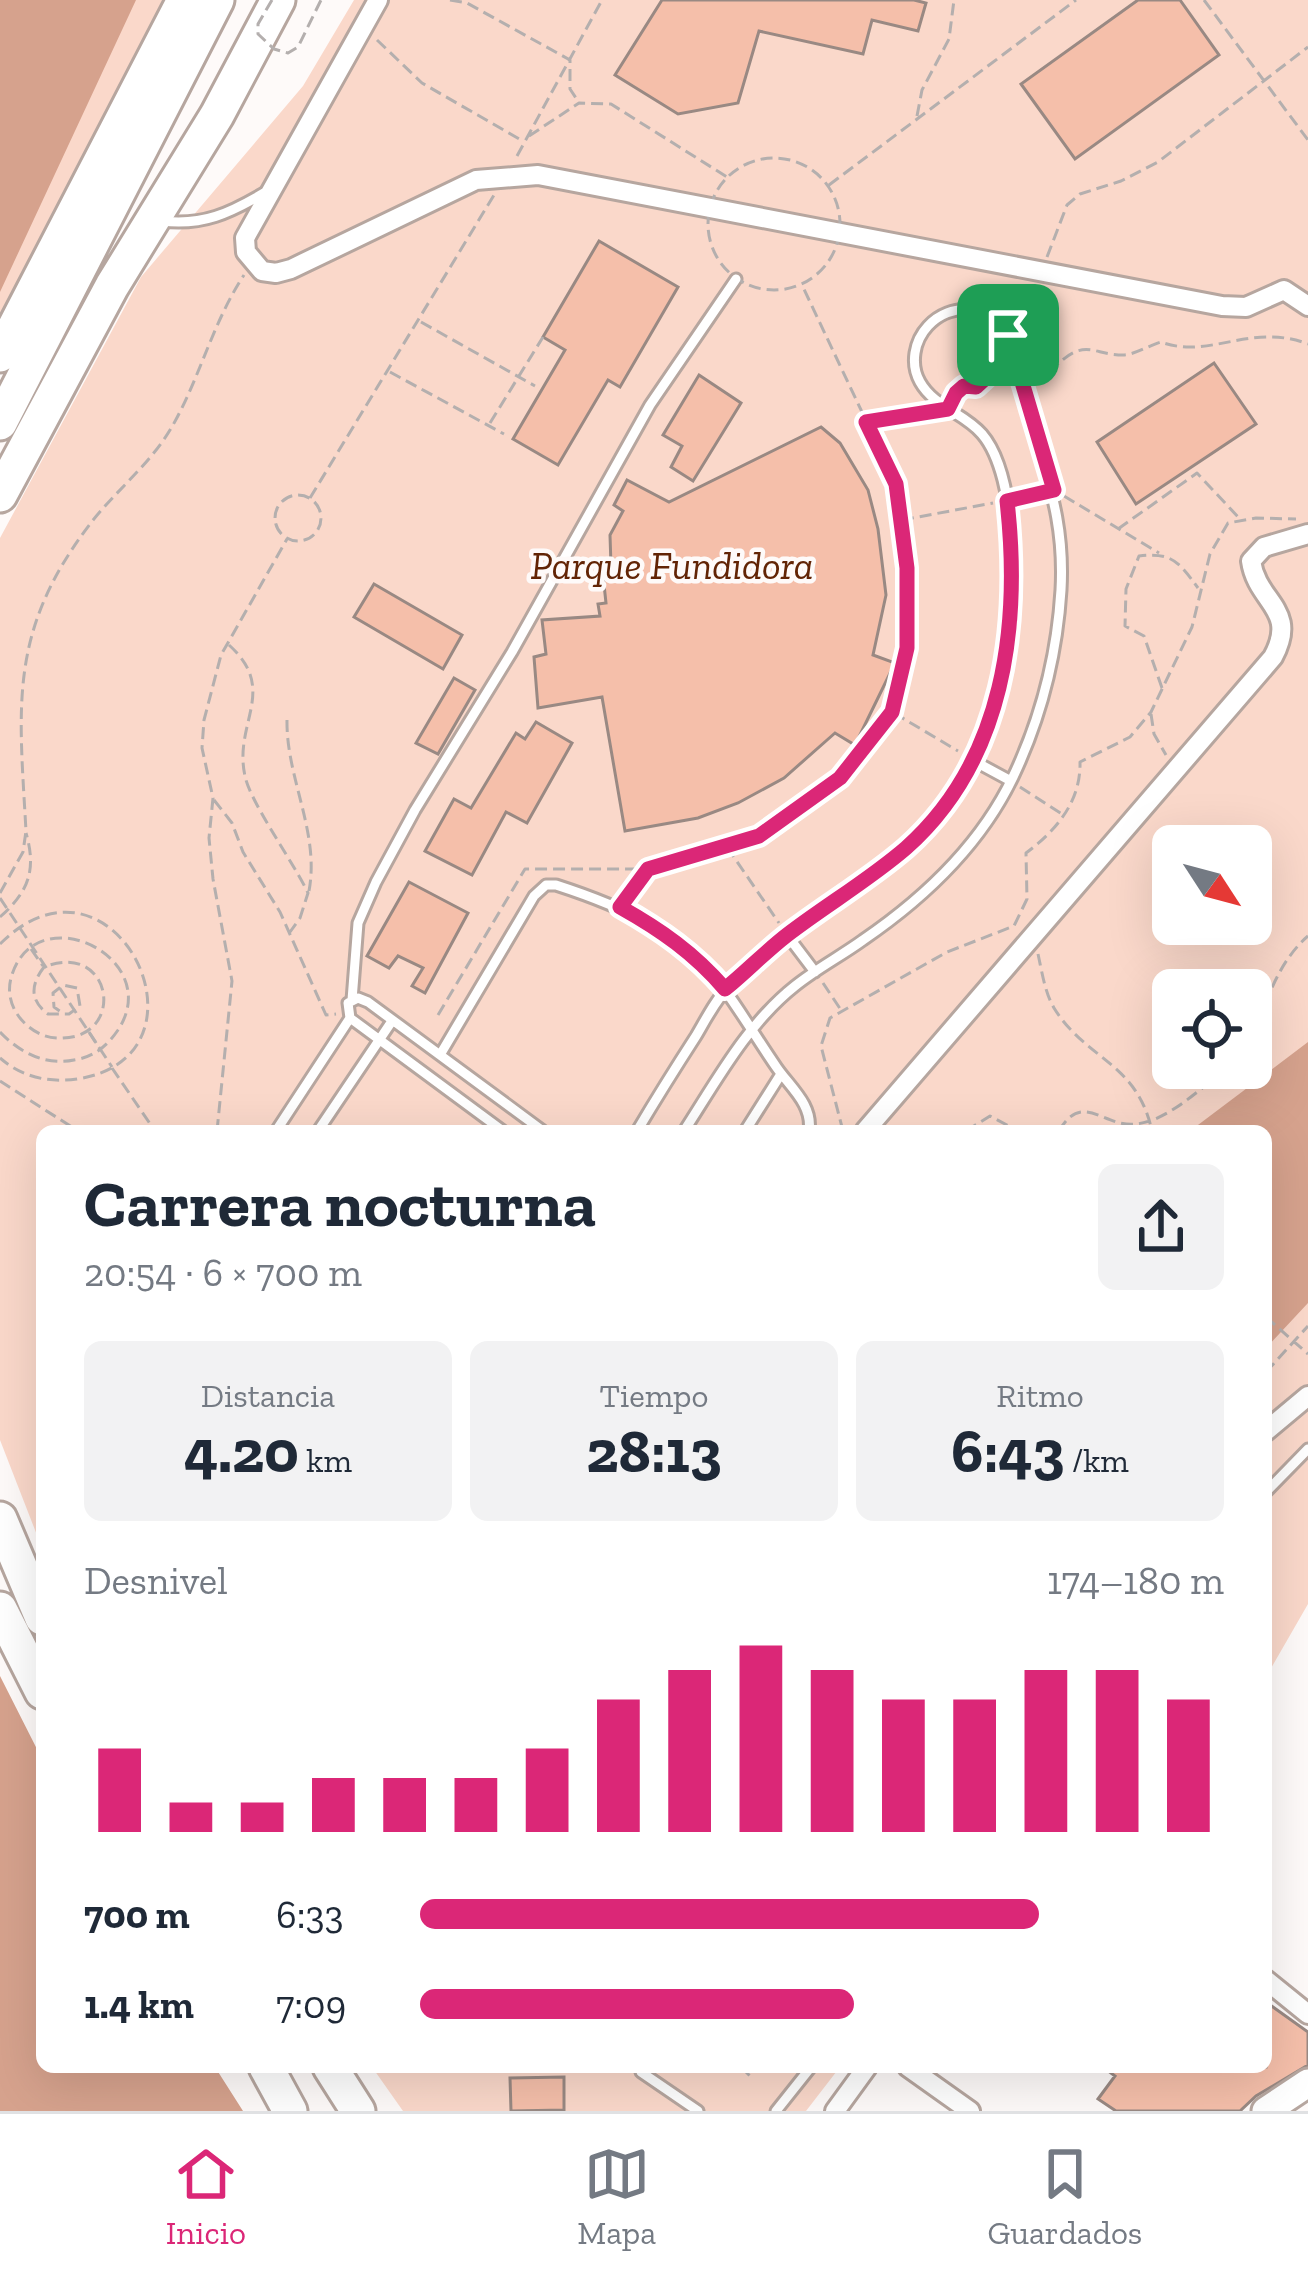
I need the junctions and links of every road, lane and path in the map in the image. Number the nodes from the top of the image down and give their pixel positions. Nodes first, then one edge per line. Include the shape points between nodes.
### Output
1 (184, 0) edge
2 (217, 0) edge
3 (275, 0) edge
4 (321, 0) edge
5 (378, 0) edge
6 (450, 0) edge
7 (602, 0) edge
8 (954, 0) edge
9 (1076, 0) edge
10 (1204, 0) edge
11 (362, 28) junction
12 (1308, 47) edge
13 (570, 60) junction
14 (1264, 81) junction
15 (579, 103) junction
16 (917, 116) junction
17 (1308, 140) edge
18 (523, 141) junction
19 (507, 177) junction
20 (727, 177) dead end
21 (829, 185) dead end
22 (270, 189) junction
23 (151, 220) junction
24 (252, 262) junction
25 (1041, 272) junction
26 (736, 279) dead end
27 (802, 285) dead end
28 (1308, 306) edge
29 (420, 321) junction
30 (1008, 335) junction
31 (543, 337) dead end
32 (1308, 344) edge
33 (0, 355) edge
34 (1016, 362) junction
35 (999, 369) junction
36 (388, 371) junction
37 (519, 376) junction
38 (535, 386) dead end
39 (948, 409) junction
40 (866, 422) junction
41 (0, 423) edge
42 (488, 425) junction
43 (504, 434) dead end
44 (1054, 490) junction
45 (0, 494) edge
46 (310, 498) junction
47 (1007, 501) junction
48 (901, 520) junction
49 (1242, 521) junction
50 (1305, 526) edge
51 (1118, 529) junction
52 (286, 539) junction
53 (1161, 554) junction
54 (1199, 589) junction
55 (227, 643) junction
56 (1162, 688) junction
57 (892, 712) junction
58 (1151, 712) junction
59 (287, 720) dead end
60 (974, 760) junction
61 (1175, 770) junction
62 (1011, 781) junction
63 (213, 798) junction
64 (1064, 815) junction
65 (26, 831) junction
66 (726, 845) junction
67 (648, 869) junction
68 (308, 892) junction
69 (0, 896) edge
70 (620, 907) junction
71 (0, 917) edge
72 (290, 932) junction
73 (788, 934) junction
74 (1034, 935) junction
75 (1308, 936) edge
76 (0, 944) edge
77 (32, 950) junction
78 (44, 967) junction
79 (815, 972) junction
80 (1272, 985) edge
81 (725, 989) junction
82 (352, 1000) junction
83 (842, 1011) junction
84 (64, 1014) junction
85 (438, 1015) dead end
86 (348, 1016) junction
87 (392, 1021) junction
88 (751, 1030) junction
89 (88, 1031) junction
90 (0, 1032) edge
91 (379, 1039) junction
92 (100, 1049) junction
93 (440, 1055) junction
94 (0, 1058) edge
95 (112, 1066) junction
96 (781, 1074) junction
97 (0, 1081) edge
98 (1197, 1089) edge
99 (1150, 1121) junction
100 (69, 1125) edge
101 (150, 1125) edge
102 (218, 1125) edge
103 (280, 1125) edge
104 (322, 1125) edge
105 (495, 1125) edge
106 (535, 1125) edge
107 (641, 1125) edge
108 (688, 1125) edge
109 (749, 1125) edge
110 (808, 1125) edge
111 (841, 1125) edge
112 (870, 1125) edge
113 (976, 1125) edge
114 (1007, 1125) edge
115 (1064, 1125) edge
116 (1151, 1125) edge
117 (1272, 1322) edge
118 (1308, 1326) edge
119 (1294, 1342) junction
120 (1308, 1354) edge
121 (1272, 1366) edge
122 (1308, 1396) edge
123 (1272, 1425) edge
124 (1308, 1449) edge
125 (1272, 1486) edge
126 (0, 1519) edge
127 (36, 1604) edge
128 (0, 1609) edge
129 (36, 1680) edge
130 (1272, 1985) edge
131 (1308, 2014) edge
132 (269, 2073) edge
133 (331, 2073) edge
134 (333, 2073) edge
135 (642, 2073) edge
136 (748, 2073) edge
137 (806, 2073) edge
138 (863, 2073) edge
139 (916, 2073) edge
140 (754, 2079) dead end
141 (1308, 2083) edge
142 (290, 2111) edge
143 (347, 2111) edge
144 (358, 2111) edge
145 (698, 2111) edge
146 (776, 2111) edge
147 (835, 2111) edge
148 (970, 2111) edge
149 (1267, 2111) edge

1 - 33 highway
2 - 41 highway
3 - 4 path, bridge via 258,34 288,53
3 - 23 highway via 238,78
5 - 11 street
6 - 13 path
7 - 13 path
8 - 16 path via 949,39
9 - 16 path
10 - 14 path
11 - 18 path via 422,83
11 - 22 street
12 - 14 path
13 - 15 path
13 - 18 path
14 - 17 path
14 - 25 path via 1158,162 1067,205
15 - 18 path
15 - 20 path via 611,104
16 - 21 path
18 - 19 path
19 - 24 street via 476,180 291,268 262,271
19 - 25 street via 556,177
19 - 29 path
22 - 23 lane via 201,223
22 - 24 street via 245,238
23 - 45 highway
24 - 65 path via 173,425 71,548 31,630 20,695
25 - 28 street via 1235,308 1284,290
25 - 30 path
26 - 82 lane via 650,405 376,882 358,922
27 - 40 path
29 - 36 path
29 - 37 path
30 - 34 lane
30 - 35 path
30 - 39 lane via 971,309 939,316 924,330 914,364 931,397
31 - 37 path
32 - 34 path via 1262,334 1183,350 1162,342 1126,356 1084,348 1058,364
34 - 35 path
34 - 44 lane
35 - 39 path via 976,387 964,386
36 - 42 path
36 - 46 path
37 - 38 path
37 - 42 path
39 - 40 path
39 - 47 lane via 994,450
40 - 48 path via 896,484
42 - 43 path
44 - 47 lane
44 - 51 path
44 - 62 lane via 1061,588 1052,664
46 - 52 path via 321,518 316,533
46 - 52 path via 296,494 277,506 274,521
47 - 48 path
47 - 60 lane via 1015,580 1008,656
48 - 57 path via 907,648
49 - 50 path
49 - 51 path via 1197,472
49 - 54 path via 1228,523
50 - 61 street via 1251,561 1282,619 1282,640
51 - 53 path
52 - 55 path
53 - 54 path
53 - 56 path via 1139,556 1126,589 1125,626 1144,636
54 - 56 path via 1192,627
55 - 63 path via 204,720
55 - 68 path via 242,656 255,696 242,739 246,784
56 - 58 path
57 - 60 path
57 - 66 path via 840,778 759,836
58 - 61 path
58 - 64 path via 1130,737 1080,762 1081,786
59 - 68 path via 286,754 303,798 313,870
60 - 62 lane
60 - 73 lane via 908,846
61 - 74 street
62 - 64 path
62 - 79 lane via 951,867
63 - 72 path
63 - 102 path via 213,879 232,981
64 - 83 path via 1026,853 1027,898 1015,926 947,952
65 - 69 path
65 - 71 path via 31,878
66 - 67 path
66 - 73 path
67 - 70 path
67 - 85 path via 525,869
68 - 72 path
69 - 95 path, bridge
70 - 81 lane via 698,958
70 - 93 lane via 556,885 540,889
72 - 86 path via 326,1016
73 - 79 lane
73 - 81 lane
74 - 99 path via 1052,1005 1124,1073
74 - 112 street
75 - 80 path
76 - 95 path via 15,928 61,914 103,923 130,946 149,1008 143,1030
77 - 78 path
77 - 89 path via 11,978 16,1013 49,1038
77 - 92 path via 62,937 82,939 115,962 128,997 124,1020
78 - 84 path via 35,1001 48,1014
78 - 89 path via 63,960 98,977 106,992 102,1015
79 - 83 path
79 - 88 lane
81 - 88 lane
81 - 107 lane
82 - 86 lane
82 - 87 lane
83 - 111 path via 830,1018 821,1046
84 - 84 path via 82,999 67,985 52,998
86 - 91 lane
86 - 103 lane
87 - 91 lane
87 - 93 lane
88 - 96 lane
88 - 108 lane
89 - 92 path
90 - 92 path via 23,1053 45,1059 69,1062
91 - 104 lane
91 - 105 lane
93 - 106 lane
94 - 95 path via 59,1082
95 - 101 path
96 - 109 lane
96 - 110 lane via 807,1107
97 - 100 path
98 - 99 path
99 - 115 path via 1117,1123 1087,1111
99 - 116 path
113 - 114 path via 991,1116
117 - 119 path
118 - 119 path
119 - 120 path
119 - 121 path
122 - 123 street
124 - 125 lane
126 - 127 highway
128 - 129 highway
130 - 131 street
132 - 142 highway
133 - 143 highway
134 - 144 highway
135 - 145 lane
136 - 140 path
137 - 146 lane
138 - 147 street
139 - 148 street
141 - 149 main road

